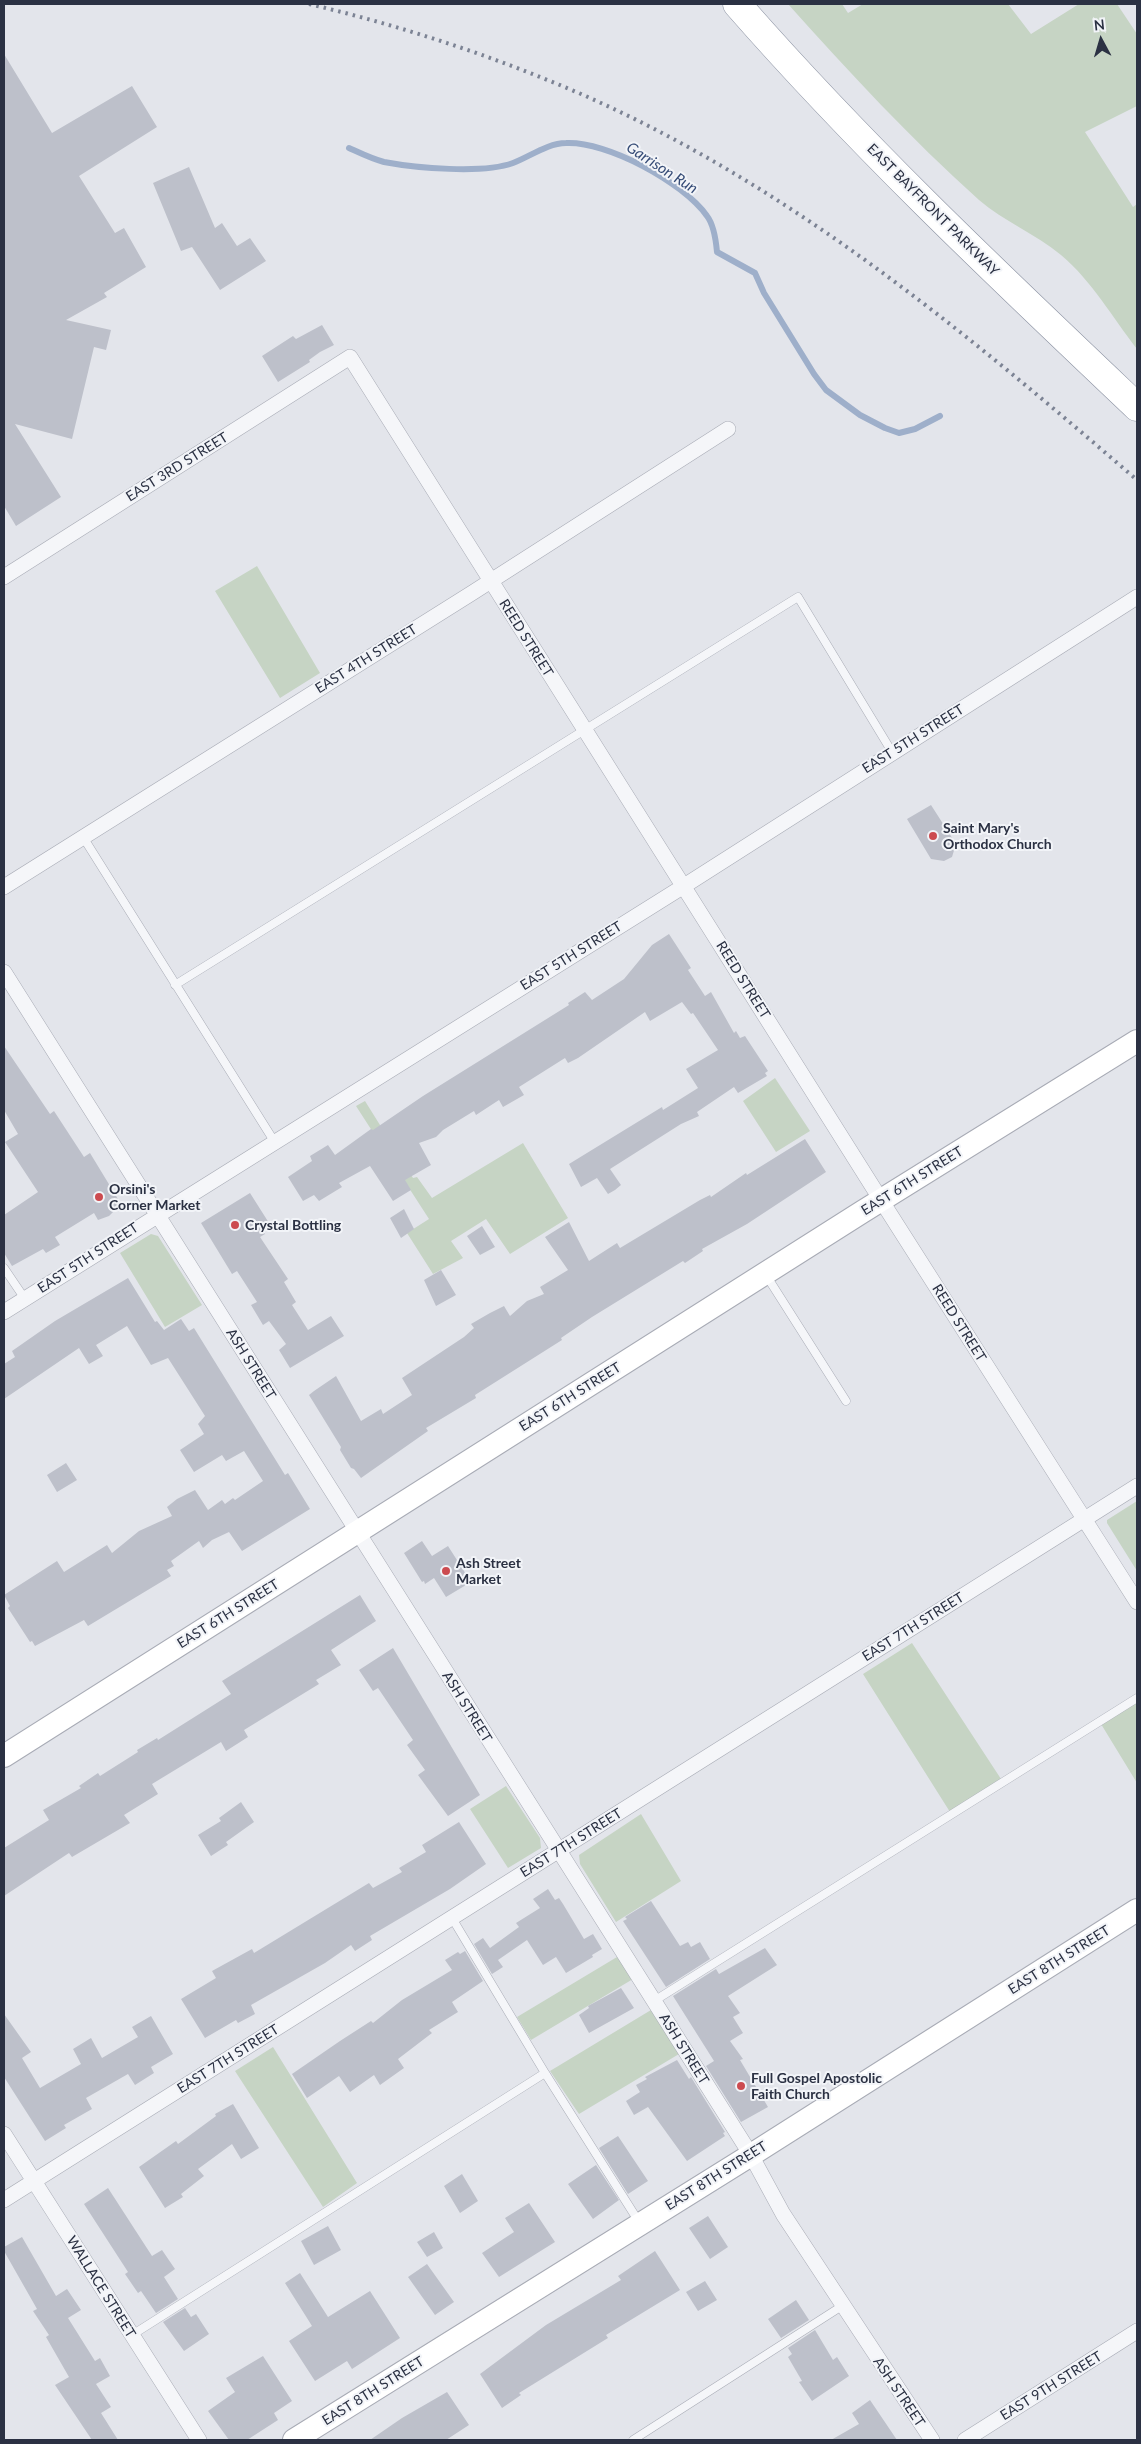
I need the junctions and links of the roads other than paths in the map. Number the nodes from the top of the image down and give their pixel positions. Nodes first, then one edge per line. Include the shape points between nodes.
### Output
1 (737, 4) edge
2 (350, 357) joint
3 (1137, 407) edge
4 (728, 429) dead end
5 (4, 576) edge
6 (490, 581) junction
7 (1137, 597) edge
8 (585, 731) junction
9 (892, 752) junction
10 (83, 837) junction
11 (684, 886) junction
12 (4, 887) edge
13 (4, 972) edge
14 (175, 985) junction
15 (1137, 1041) edge
16 (274, 1142) junction
17 (881, 1200) junction
18 (156, 1215) junction
19 (4, 1268) edge
20 (765, 1274) junction
21 (25, 1299) junction
22 (4, 1312) edge
23 (846, 1401) dead end
24 (1137, 1486) edge
25 (1084, 1519) junction
26 (357, 1532) junction
27 (1137, 1602) edge
28 (1137, 1698) edge
29 (4, 1756) edge
30 (558, 1851) junction
31 (1137, 1910) edge
32 (452, 1918) junction
33 (654, 2001) junction
34 (545, 2073) junction
35 (4, 2134) edge
36 (751, 2155) junction
37 (34, 2182) junction
38 (4, 2200) edge
39 (640, 2224) junction
40 (842, 2306) junction
41 (1137, 2331) edge
42 (132, 2335) junction
43 (199, 2440) edge
44 (294, 2440) edge
45 (633, 2440) edge
46 (932, 2440) edge
47 (965, 2440) edge

1 - 3 highway, EAST BAYFRONT PARKWAY via 965,244
2 - 5 street, EAST 3RD STREET
2 - 6 street, REED STREET
4 - 6 street, EAST 4TH STREET
6 - 8 street, REED STREET
6 - 10 street, EAST 4TH STREET
7 - 9 street, EAST 5TH STREET
8 - 9 lane via 798,597
8 - 11 street, REED STREET
8 - 14 lane
9 - 11 street, EAST 5TH STREET
10 - 12 street, EAST 4TH STREET
10 - 14 lane
11 - 16 street, EAST 5TH STREET
11 - 17 street, REED STREET
13 - 18 street, ASH STREET
14 - 16 lane
15 - 17 main road, EAST 6TH STREET
16 - 18 street, EAST 5TH STREET
17 - 20 main road, EAST 6TH STREET
17 - 25 street, REED STREET
18 - 21 street, EAST 5TH STREET
18 - 26 street, ASH STREET
19 - 21 lane
20 - 23 lane
20 - 26 main road, EAST 6TH STREET
21 - 22 street, EAST 5TH STREET
24 - 25 street, EAST 7TH STREET
25 - 27 street, REED STREET
25 - 30 street, EAST 7TH STREET
26 - 29 main road, EAST 6TH STREET
26 - 30 street, ASH STREET
28 - 33 lane
30 - 32 street, EAST 7TH STREET
30 - 33 street, ASH STREET
31 - 36 main road, EAST 8TH STREET
32 - 34 lane
32 - 37 street, EAST 7TH STREET
33 - 36 street, ASH STREET
34 - 39 lane
34 - 42 lane
35 - 37 street, WALLACE STREET
36 - 39 main road, EAST 8TH STREET
36 - 40 street, ASH STREET via 783,2214
37 - 38 street, EAST 7TH STREET
37 - 42 street, WALLACE STREET
39 - 44 main road, EAST 8TH STREET
40 - 45 lane
40 - 46 street, ASH STREET
41 - 47 street, EAST 9TH STREET
42 - 43 street, WALLACE STREET

